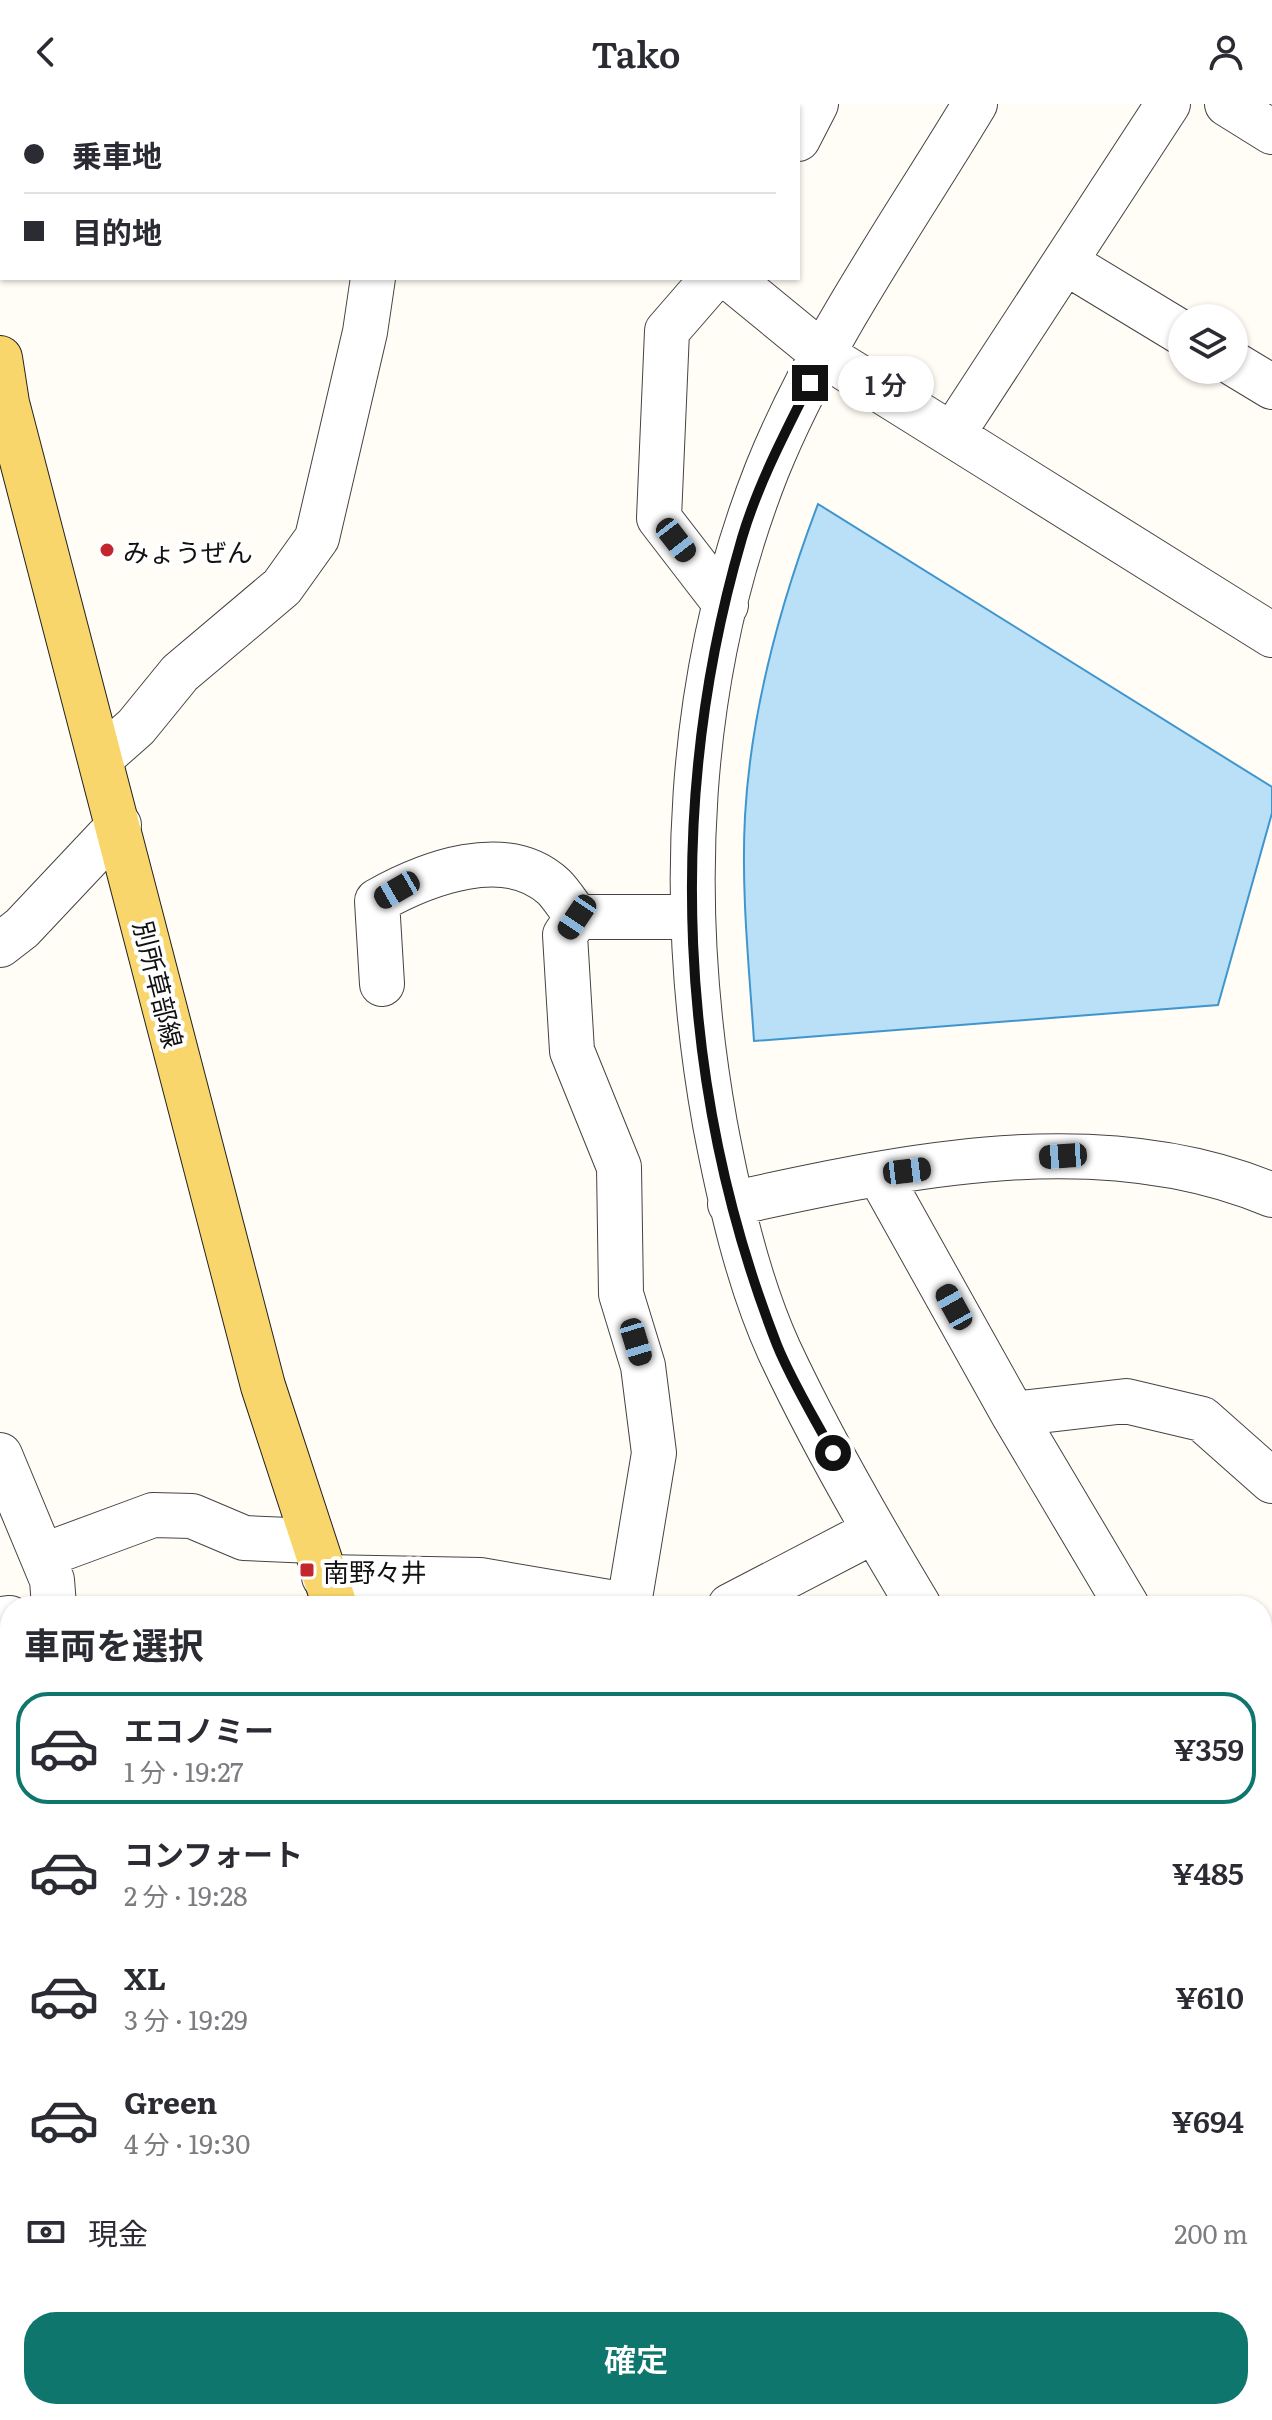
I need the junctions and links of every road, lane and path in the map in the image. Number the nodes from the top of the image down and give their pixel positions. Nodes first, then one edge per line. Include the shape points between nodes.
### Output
1 (816, 104) edge
2 (975, 104) edge
3 (1168, 104) edge
4 (1227, 104) edge
5 (1272, 132) edge
6 (800, 135) edge
7 (1065, 262) junction
8 (373, 280) edge
9 (711, 280) edge
10 (732, 280) edge
11 (1168, 325) edge
12 (824, 355) junction
13 (0, 358) edge
14 (1248, 372) edge
15 (1272, 387) edge
16 (952, 435) junction
17 (726, 605) junction
18 (1272, 635) edge
19 (102, 757) junction
20 (119, 825) junction
21 (577, 917) junction
22 (692, 917) junction
23 (0, 945) edge
24 (382, 984) dead end
25 (879, 1174) junction
26 (1272, 1195) edge
27 (730, 1204) junction
28 (1013, 1414) junction
29 (0, 1455) edge
30 (1272, 1481) edge
31 (874, 1531) junction
32 (42, 1556) junction
33 (324, 1575) edge
34 (53, 1596) edge
35 (576, 1596) edge
36 (631, 1596) edge
37 (749, 1596) edge
38 (913, 1596) edge
39 (1121, 1596) edge

1 - 6 street
2 - 12 street
3 - 7 street
4 - 5 street
7 - 11 street
7 - 16 street
8 - 19 street via 317,538 282,587 180,673 136,727
9 - 17 street via 667,331 659,518
10 - 12 street
12 - 16 street
12 - 17 street via 769,466 743,536
13 - 19 main road, 別所草部線 via 7,403
14 - 15 street
16 - 18 street
17 - 22 street via 699,741
19 - 20 main road, 別所草部線
20 - 23 street
20 - 33 main road, 別所草部線 via 263,1386
21 - 22 street
21 - 24 street via 553,886 526,871 486,863 417,878 377,901
21 - 36 street via 565,935 572,1051 619,1167 621,1294 643,1366 654,1453
22 - 27 street via 700,1038
25 - 26 street via 1088,1154 1226,1175
25 - 27 street
25 - 28 street
27 - 31 street via 778,1347
28 - 30 street via 1126,1401 1202,1419
28 - 39 street
29 - 32 street
31 - 37 street
31 - 38 street
32 - 33 street via 153,1515 192,1516
32 - 34 street
33 - 35 street via 480,1580

